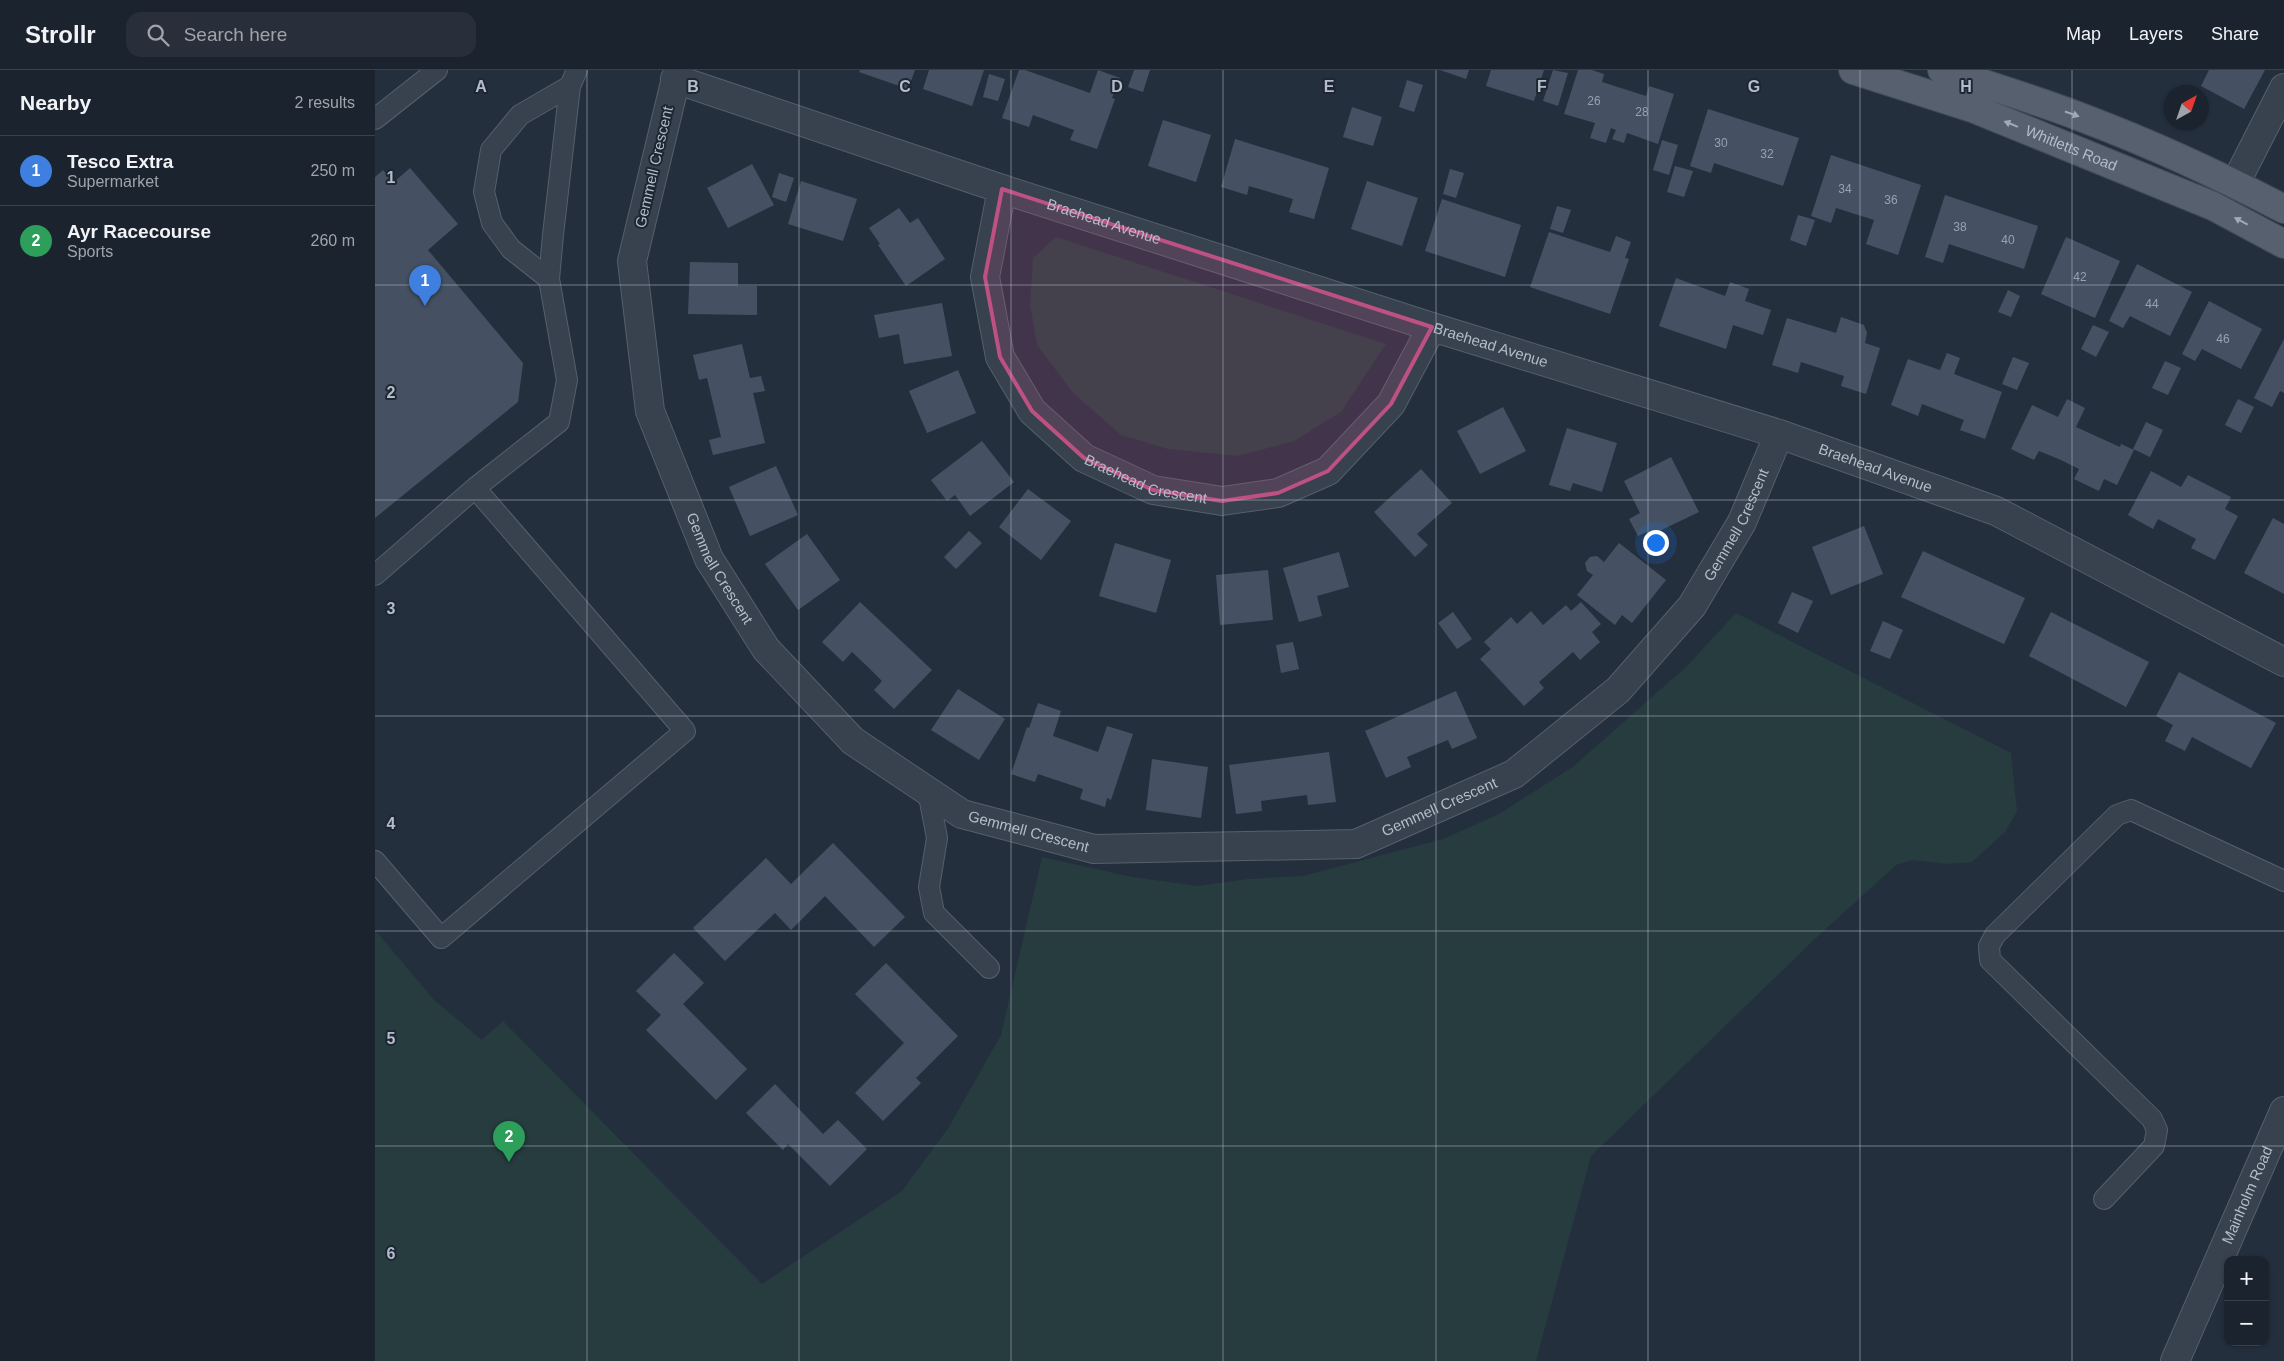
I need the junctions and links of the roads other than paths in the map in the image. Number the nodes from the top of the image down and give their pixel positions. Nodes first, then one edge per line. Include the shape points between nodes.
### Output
1 (437, 70) edge
2 (1853, 70) edge
3 (1943, 70) edge
4 (676, 75) edge
5 (573, 78) edge
6 (2284, 88) edge
7 (375, 119) edge
8 (2235, 184) junction
9 (1003, 189) junction
10 (2284, 209) edge
11 (2284, 244) edge
12 (549, 279) junction
13 (1432, 327) junction
14 (1779, 434) junction
15 (475, 488) junction
16 (375, 575) edge
17 (2284, 662) edge
18 (928, 791) junction
19 (375, 861) edge
20 (2284, 880) edge
21 (989, 968) dead end
22 (2284, 1111) edge
23 (2277, 1149) edge
24 (2104, 1199) dead end
25 (2175, 1361) edge

1 - 7 lane
11 -> 2 main road, Whitletts Road via 2213,206 1975,109
3 -> 8 main road, Whitletts Road via 2081,117 2161,149
4 - 9 street, Braehead Avenue
4 - 18 street, Gemmell Crescent via 632,260 650,411 709,559 766,649 853,741
5 - 12 lane
5 - 12 lane via 520,115 491,150 484,192 492,223 511,249
6 - 8 street
8 - 10 main road, Whitletts Road
9 - 13 street, Braehead Avenue
9 - 13 street, Braehead Crescent via 985,277 1000,357 1032,411 1083,458 1153,490 1222,501 1278,493 1327,471 1391,404
12 - 15 lane via 567,380 559,422
13 - 14 street, Braehead Avenue
14 - 17 street, Braehead Avenue via 1996,511
14 - 18 street, Gemmell Crescent via 1742,522 1692,606 1618,690 1514,774 1355,844 1094,849 962,814
15 - 16 lane
15 - 19 lane via 685,731 441,938
18 - 21 lane via 937,838 929,887 934,913
20 - 24 lane via 2131,810 2117,816 1995,936 1989,946 1990,960 2151,1119 2157,1130 2154,1146
22 - 23 street, Mainholm Road
23 - 25 street, Mainholm Road

